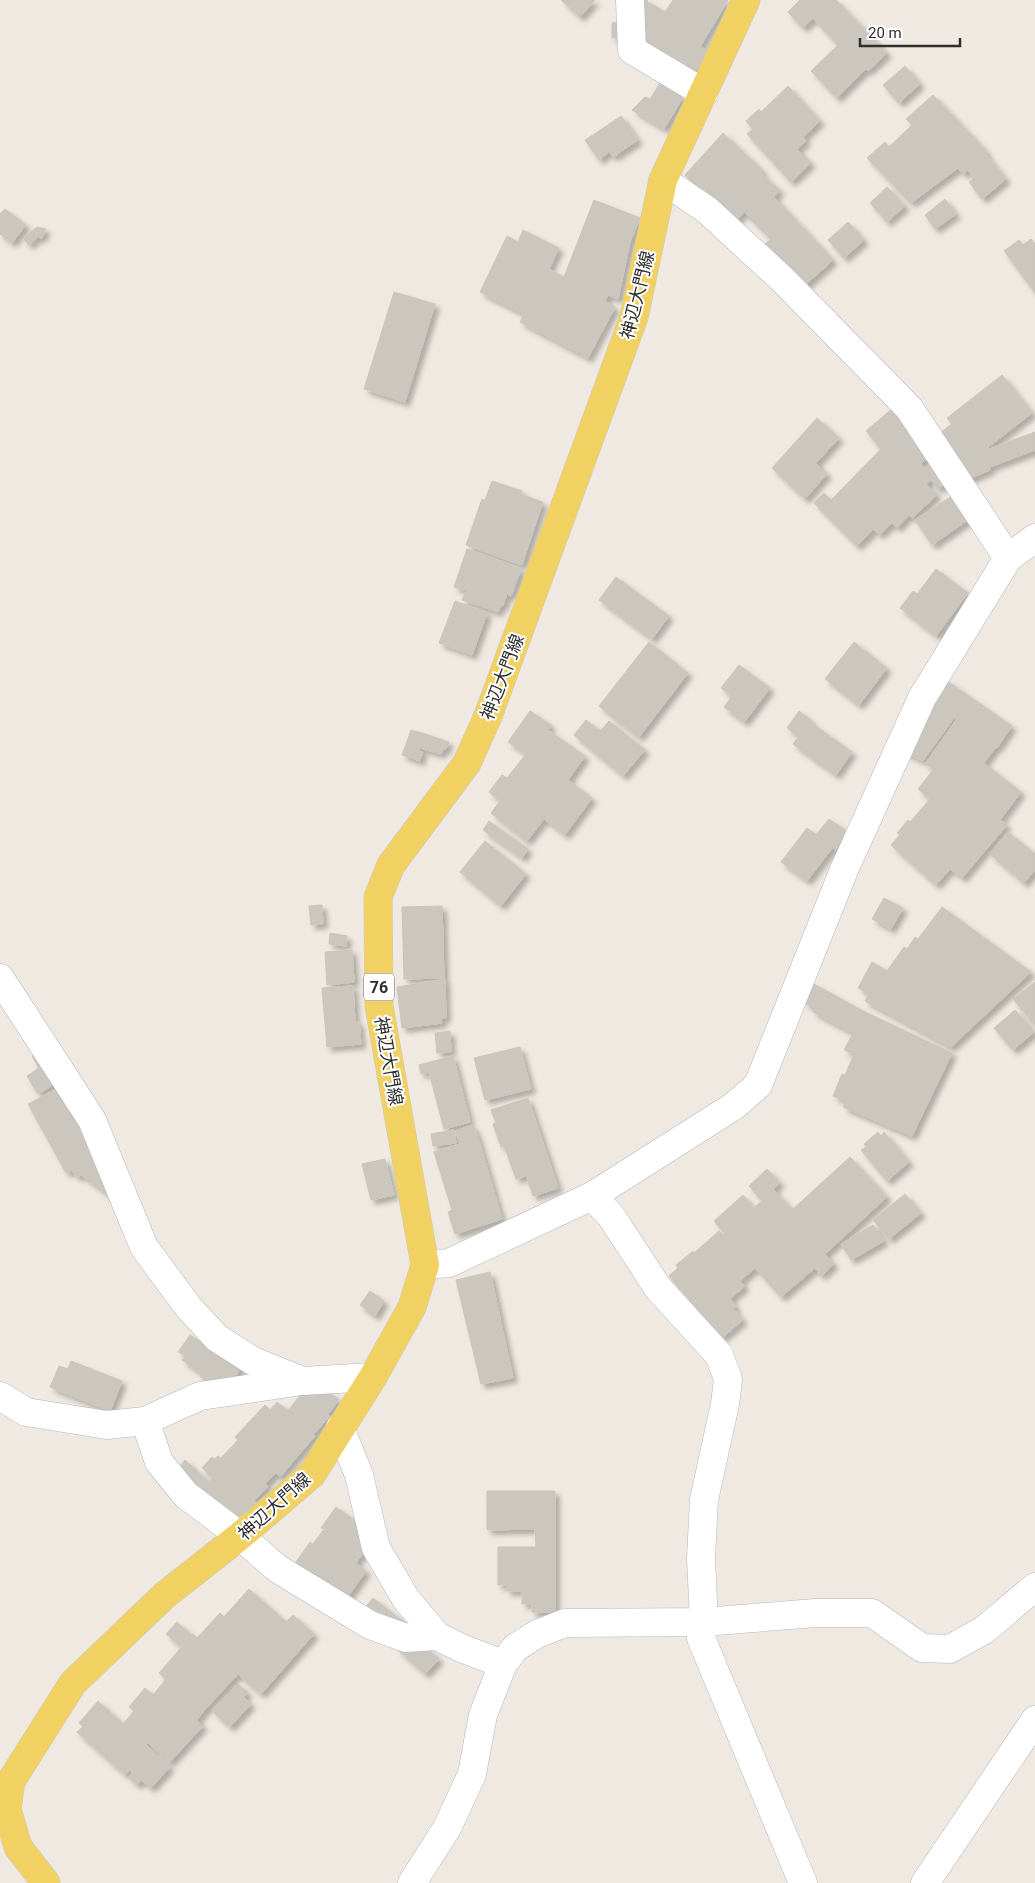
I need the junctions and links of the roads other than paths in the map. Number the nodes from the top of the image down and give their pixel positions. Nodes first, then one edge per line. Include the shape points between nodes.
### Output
1 (630, 0) edge
2 (746, 0) edge
3 (704, 93) junction
4 (663, 180) junction
5 (1035, 538) edge
6 (1008, 558) junction
7 (0, 978) edge
8 (592, 1196) junction
9 (425, 1265) junction
10 (373, 1377) junction
11 (302, 1381) junction
12 (0, 1396) edge
13 (145, 1421) junction
14 (340, 1428) junction
15 (240, 1536) junction
16 (1035, 1587) edge
17 (704, 1622) junction
18 (437, 1636) junction
19 (503, 1664) junction
20 (1035, 1720) edge
21 (6, 1828) edge
22 (46, 1883) edge
23 (412, 1883) edge
24 (803, 1883) edge
25 (925, 1883) edge

1 - 3 street via 632,50
2 - 3 main road, 神辺大門線 / 76
3 - 4 main road, 神辺大門線 / 76
4 - 6 street via 721,222 909,408
4 - 9 main road, 神辺大門線 / 76 via 634,317 488,716 467,763 391,866 378,898 379,1006
5 - 6 street
6 - 8 street via 922,698 844,870 758,1085 734,1106
7 - 11 street via 92,1120 144,1247 189,1308 217,1338 253,1361
8 - 9 street via 450,1263
8 - 17 street via 611,1216 658,1288 718,1355 728,1379 704,1500 701,1558
9 - 10 main road, 神辺大門線 / 76 via 412,1307
10 - 11 street
10 - 14 main road, 神辺大門線 / 76
11 - 13 street via 200,1396
12 - 13 street via 26,1412 107,1425
13 - 15 street via 159,1462 181,1489
14 - 15 main road, 神辺大門線 / 76 via 312,1474
14 - 18 street via 359,1475 376,1548 406,1599
15 - 18 street via 278,1569 370,1625 406,1638
15 - 21 main road, 神辺大門線 / 76 via 165,1595 73,1683 12,1781
16 - 17 street via 984,1630 950,1648 922,1648 872,1613 815,1613
17 - 19 street via 565,1623 537,1634 515,1648
17 - 24 street via 701,1638
18 - 19 street
19 - 23 street via 483,1715 472,1774 447,1828
20 - 25 street
21 - 22 main road, 神辺大門線 / 76

